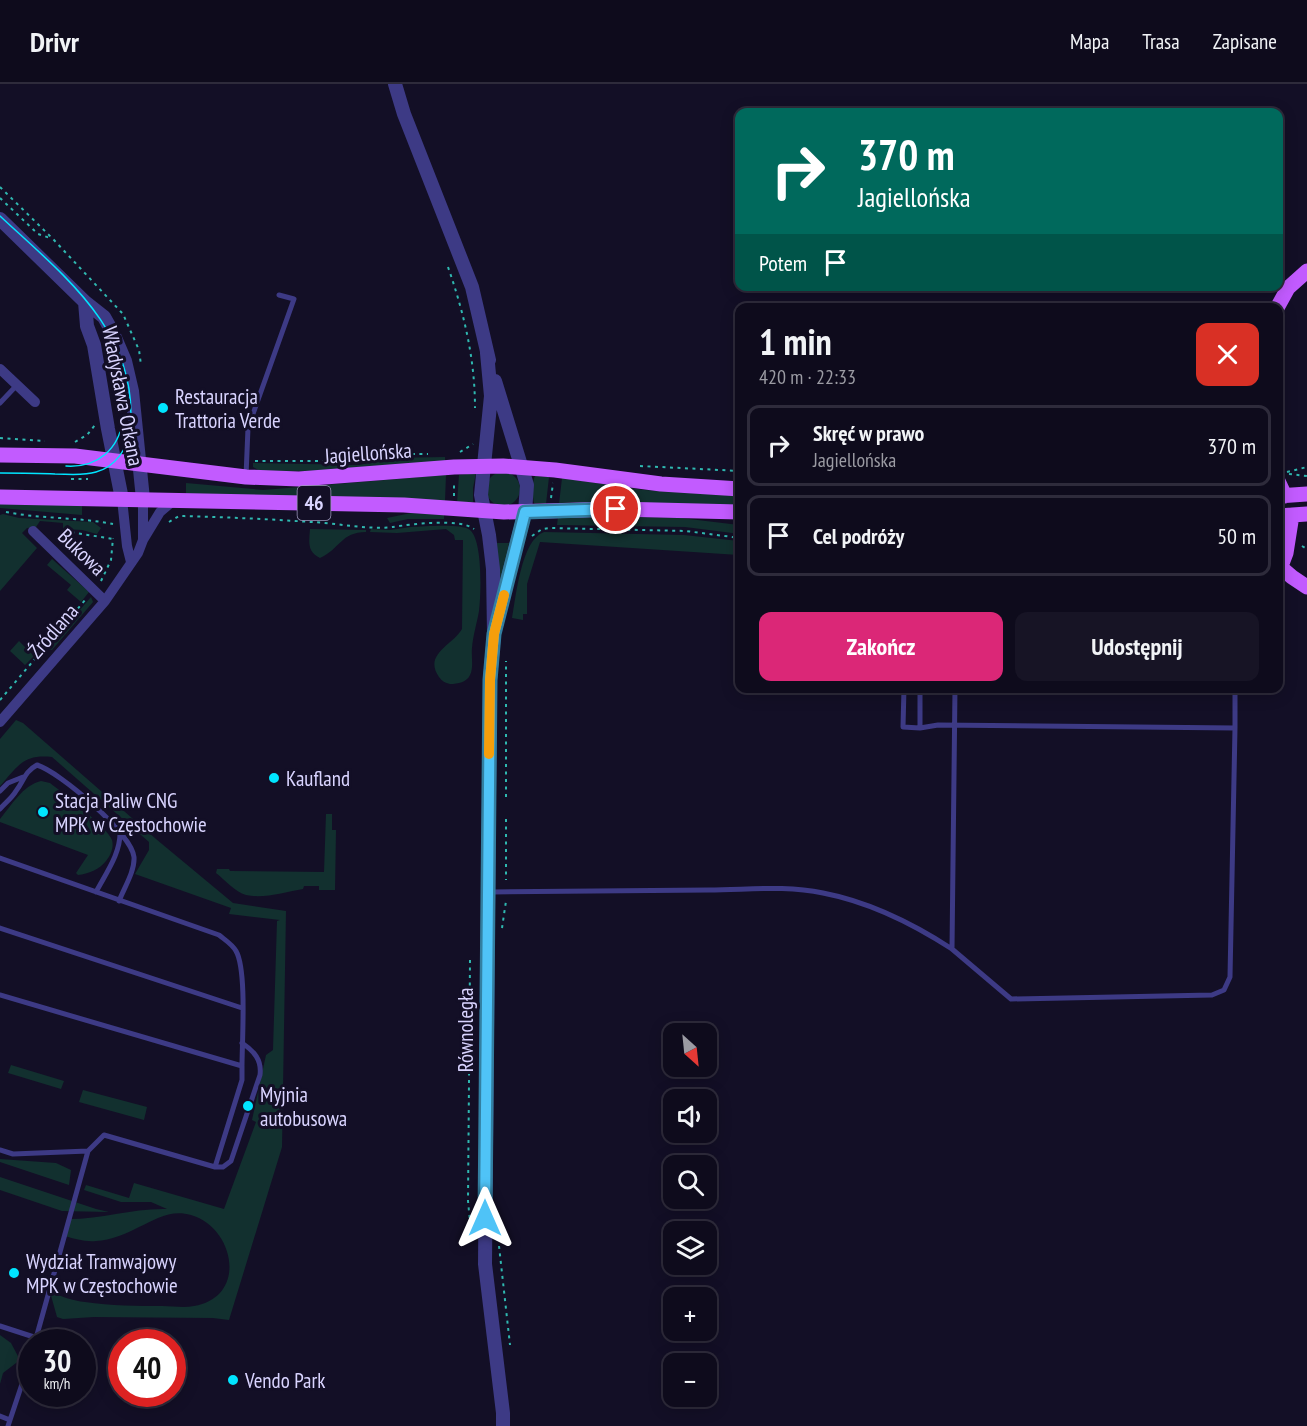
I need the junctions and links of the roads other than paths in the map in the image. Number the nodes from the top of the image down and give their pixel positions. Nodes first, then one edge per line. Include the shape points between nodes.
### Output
1 (395, 84) edge
2 (0, 219) edge
3 (1307, 271) edge
4 (279, 295) dead end
5 (85, 302) junction
6 (1280, 303) edge
7 (487, 353) junction
8 (0, 369) edge
9 (17, 385) junction
10 (35, 402) dead end
11 (0, 403) edge
12 (0, 455) edge
13 (115, 461) junction
14 (141, 464) junction
15 (483, 466) junction
16 (522, 467) junction
17 (246, 477) junction
18 (735, 489) edge
19 (1307, 495) edge
20 (1283, 496) edge
21 (0, 497) edge
22 (122, 499) junction
23 (143, 499) junction
24 (174, 500) junction
25 (484, 511) junction
26 (525, 512) junction
27 (735, 512) edge
28 (1292, 515) edge
29 (33, 531) dead end
30 (143, 540) junction
31 (1283, 559) edge
32 (131, 562) junction
33 (1283, 570) edge
34 (1307, 587) edge
35 (105, 601) junction
36 (494, 634) junction
37 (904, 693) edge
38 (920, 693) edge
39 (955, 693) edge
40 (1235, 693) edge
41 (0, 722) edge
42 (955, 725) junction
43 (920, 728) junction
44 (1235, 728) junction
45 (23, 777) junction
46 (0, 791) edge
47 (0, 809) edge
48 (120, 830) junction
49 (0, 858) edge
50 (96, 892) junction
51 (487, 892) junction
52 (119, 901) junction
53 (0, 928) edge
54 (952, 949) junction
55 (0, 995) edge
56 (242, 1008) junction
57 (242, 1042) junction
58 (242, 1066) junction
59 (0, 1150) edge
60 (88, 1151) junction
61 (215, 1167) junction
62 (0, 1326) edge
63 (39, 1329) edge
64 (18, 1333) edge
65 (18, 1396) edge
66 (0, 1416) edge
67 (9, 1423) edge
68 (503, 1426) edge

1 - 7 street via 472,287
2 - 5 street, Władysława Orkana
3 - 6 main road via 1288,288
4 - 17 lane via 294,299 248,428
5 - 13 street, Władysława Orkana
5 - 14 street, Władysława Orkana via 104,317 125,361
7 - 15 street, Równoległa via 491,396
7 - 16 street, Równoległa
8 - 9 street
9 - 10 street
9 - 11 lane
12 - 13 main road, Jagiellońska / 46
13 - 14 main road, Jagiellońska / 46
13 - 22 street, Władysława Orkana
14 - 17 main road, Jagiellońska / 46
14 - 23 street, Władysława Orkana
15 - 16 main road, Jagiellońska / 46
15 - 17 main road, Jagiellońska / 46 via 330,477
15 - 25 street, Równoległa
16 - 18 main road, Jagiellońska / 46
16 - 26 street, Równoległa via 527,485
19 - 20 main road
21 - 22 main road, 46
22 - 23 main road, 46
22 - 32 street
23 - 24 main road, 46
23 - 30 street, Źródlana
24 - 25 main road, 46 via 404,505
24 - 30 street, Źródlana via 160,512
25 - 26 main road, 46
25 - 36 street, Równoległa via 494,569
26 - 27 main road, 46
26 - 36 street, Równoległa
28 - 31 main road
29 - 35 street, Bukowa
30 - 32 street, Źródlana
32 - 35 street, Źródlana
33 - 34 main road
35 - 41 street, Źródlana
36 - 51 street, Równoległa
37 - 43 lane via 903,727
38 - 43 lane
39 - 42 lane
40 - 44 lane
42 - 43 lane
42 - 44 lane
42 - 54 lane
44 - 54 lane via 1230,977 1224,990 1212,995 1011,999
45 - 46 lane
45 - 47 lane
45 - 48 lane via 37,765 51,771
48 - 50 lane via 117,852
48 - 52 lane via 134,859
49 - 50 lane
50 - 52 lane
51 - 54 lane via 772,888 822,892 873,907 924,930
51 - 68 street, Równoległa via 485,1264
52 - 56 lane via 226,940 236,951 242,968
53 - 56 lane
55 - 58 lane
56 - 57 lane
57 - 58 lane
57 - 61 lane via 257,1056 260,1075 231,1161
58 - 61 lane via 242,1080
59 - 60 lane via 13,1154
60 - 61 lane via 104,1136
60 - 63 lane
62 - 64 lane
65 - 67 lane
66 - 67 lane

